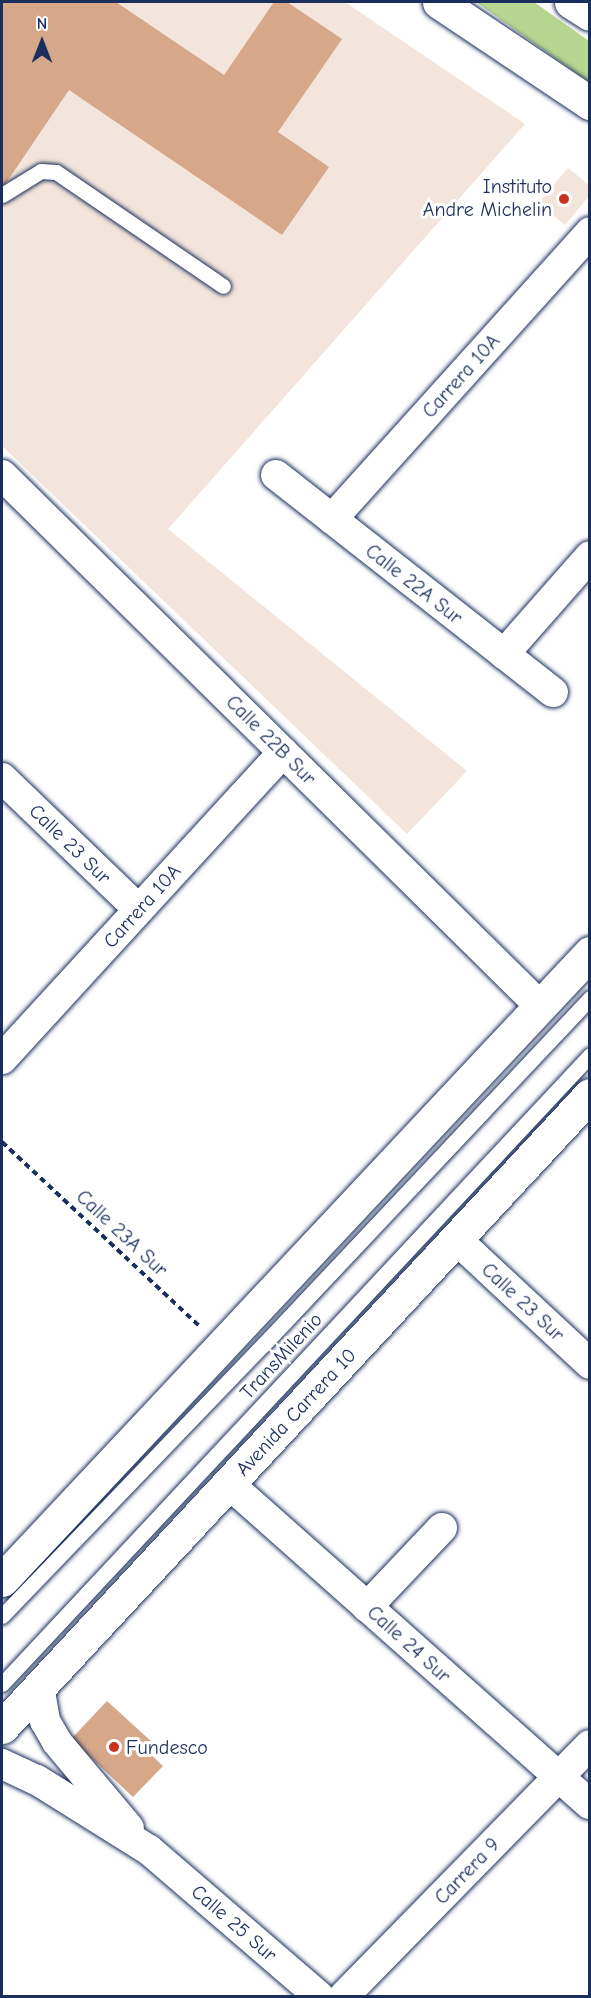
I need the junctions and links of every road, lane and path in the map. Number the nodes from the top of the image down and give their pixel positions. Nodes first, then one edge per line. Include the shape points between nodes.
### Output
1 (439, 2) edge
2 (571, 2) edge
3 (590, 14) edge
4 (590, 103) edge
5 (2, 195) edge
6 (590, 232) edge
7 (223, 286) dead end
8 (2, 475) edge
9 (276, 475) dead end
10 (332, 519) junction
11 (590, 556) edge
12 (504, 654) junction
13 (553, 692) dead end
14 (283, 752) junction
15 (2, 778) edge
16 (138, 909) junction
17 (590, 953) edge
18 (590, 998) edge
19 (540, 1006) junction
20 (590, 1055) edge
21 (2, 1059) edge
22 (590, 1095) edge
23 (2, 1142) edge
24 (456, 1239) junction
25 (222, 1346) junction
26 (590, 1364) edge
27 (229, 1484) junction
28 (442, 1528) dead end
29 (2, 1580) edge
30 (367, 1607) junction
31 (2, 1616) edge
32 (2, 1684) edge
33 (39, 1686) junction
34 (2, 1727) edge
35 (590, 1744) edge
36 (2, 1764) edge
37 (558, 1777) junction
38 (590, 1804) edge
39 (149, 1850) junction
40 (319, 1996) edge
41 (344, 1996) edge

1 - 4 main road
2 - 3 main road
5 - 7 lane via 41,171 56,172
6 - 10 street, Carrera 10A
8 - 14 street, Calle 22B Sur
9 - 10 street, Calle 22A Sur
10 - 12 street, Calle 22A Sur
11 - 12 street
12 - 13 street, Calle 22A Sur
14 - 16 street, Carrera 10A
14 - 19 street, Calle 22B Sur
15 - 16 street, Calle 23 Sur
16 - 21 street, Carrera 10A
17 - 19 main road
18 - 31 lane, TransMilenio
19 - 25 main road
20 - 32 lane, TransMilenio
22 - 24 main road, Avenida Carrera 10
23 - 25 path, Calle 23A Sur
24 - 26 street, Calle 23 Sur
24 - 27 main road, Avenida Carrera 10
25 - 29 main road
27 - 30 street, Calle 24 Sur
27 - 33 main road, Avenida Carrera 10
28 - 30 street
30 - 37 street, Calle 24 Sur
33 - 34 main road, Avenida Carrera 10
33 - 39 street, Calle 25 Sur via 45,1721 57,1742
35 - 37 street, Carrera 9
36 - 39 street, Calle 25 Sur via 37,1780
37 - 38 street, Calle 24 Sur
37 - 41 street, Carrera 9
39 - 40 street, Calle 25 Sur

